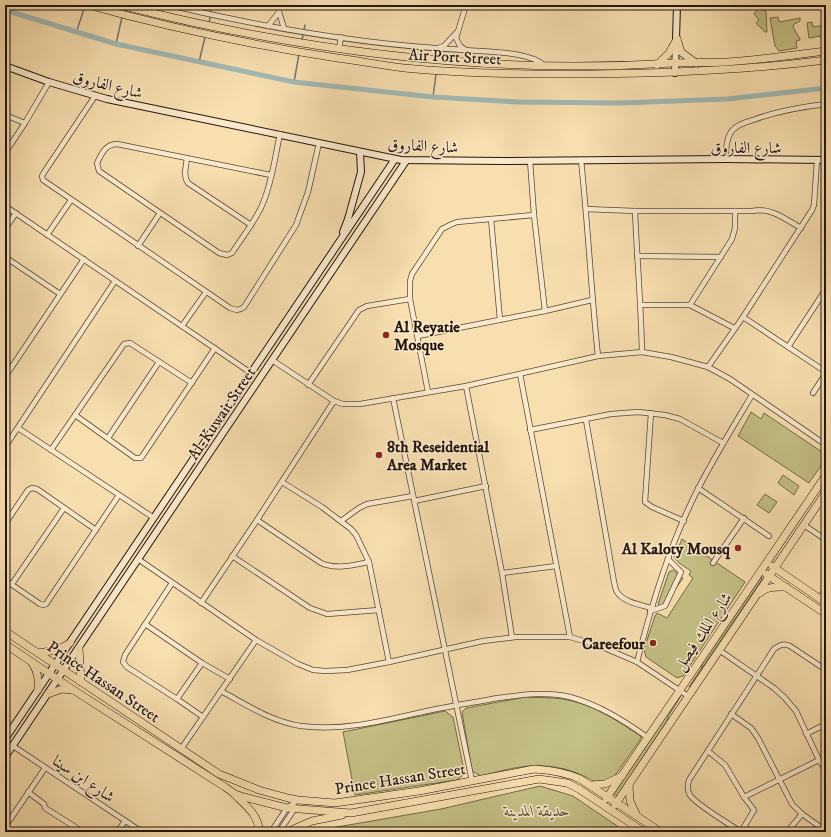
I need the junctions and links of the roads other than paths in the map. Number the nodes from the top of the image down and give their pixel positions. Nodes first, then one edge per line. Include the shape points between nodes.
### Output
1 (88, 5) edge
2 (120, 5) edge
3 (169, 5) edge
4 (280, 5) edge
5 (466, 5) edge
6 (678, 5) edge
7 (279, 12) junction
8 (268, 26) junction
9 (284, 28) junction
10 (456, 33) junction
11 (341, 37) junction
12 (676, 39) junction
13 (339, 49) junction
14 (437, 49) junction
15 (467, 50) junction
16 (826, 51) edge
17 (826, 60) edge
18 (674, 63) junction
19 (696, 63) junction
20 (656, 65) junction
21 (5, 66) edge
22 (546, 66) junction
23 (675, 73) junction
24 (48, 82) junction
25 (94, 96) junction
26 (826, 104) edge
27 (5, 115) edge
28 (25, 123) junction
29 (280, 134) junction
30 (319, 143) junction
31 (360, 152) junction
32 (5, 153) edge
33 (187, 158) junction
34 (395, 159) junction
35 (726, 159) junction
36 (406, 160) junction
37 (530, 160) junction
38 (581, 160) junction
39 (817, 160) junction
40 (826, 160) edge
41 (271, 175) junction
42 (71, 200) junction
43 (5, 206) edge
44 (586, 209) junction
45 (635, 211) junction
46 (735, 211) junction
47 (16, 213) junction
48 (160, 213) junction
49 (534, 215) junction
50 (491, 219) junction
51 (250, 226) junction
52 (801, 228) junction
53 (5, 229) edge
54 (47, 235) junction
55 (338, 243) junction
56 (138, 246) junction
57 (637, 256) junction
58 (5, 257) edge
59 (721, 257) junction
60 (84, 259) junction
61 (116, 281) junction
62 (826, 289) edge
63 (206, 292) junction
64 (60, 294) junction
65 (410, 299) junction
66 (592, 300) junction
67 (690, 304) junction
68 (641, 305) junction
69 (544, 311) junction
70 (743, 317) junction
71 (500, 320) junction
72 (182, 326) junction
73 (734, 328) junction
74 (418, 336) junction
75 (788, 347) junction
76 (215, 348) junction
77 (642, 352) junction
78 (598, 356) junction
79 (272, 360) junction
80 (159, 362) junction
81 (708, 367) junction
82 (251, 373) junction
83 (826, 373) edge
84 (520, 374) junction
85 (5, 377) edge
86 (192, 383) junction
87 (308, 385) junction
88 (466, 386) junction
89 (428, 392) junction
90 (812, 393) dead end
91 (752, 395) junction
92 (393, 398) junction
93 (334, 401) junction
94 (651, 413) junction
95 (75, 415) junction
96 (586, 420) junction
97 (18, 428) junction
98 (530, 430) junction
99 (108, 438) junction
100 (723, 443) junction
101 (826, 445) edge
102 (5, 447) edge
103 (51, 450) junction
104 (196, 456) junction
105 (205, 460) junction
106 (826, 475) edge
107 (282, 482) junction
108 (486, 486) junction
109 (698, 488) junction
110 (826, 492) edge
111 (119, 495) junction
112 (413, 498) junction
113 (64, 508) junction
114 (154, 518) junction
115 (744, 518) junction
116 (257, 520) junction
117 (341, 521) junction
118 (684, 521) junction
119 (5, 524) edge
120 (804, 525) junction
121 (96, 530) junction
122 (769, 536) dead end
123 (826, 540) edge
124 (232, 556) junction
125 (138, 559) junction
126 (668, 559) junction
127 (369, 562) junction
128 (713, 563) dead end
129 (766, 563) junction
130 (556, 566) junction
131 (775, 568) junction
132 (761, 570) junction
133 (502, 573) junction
134 (769, 576) junction
135 (5, 580) edge
136 (172, 583) junction
137 (12, 584) junction
138 (786, 587) junction
139 (826, 589) edge
140 (755, 597) junction
141 (819, 599) junction
142 (201, 603) junction
143 (826, 603) edge
144 (651, 609) junction
145 (379, 610) junction
146 (826, 614) edge
147 (145, 624) junction
148 (5, 631) edge
149 (512, 637) junction
150 (570, 637) junction
151 (256, 640) junction
152 (70, 643) junction
153 (5, 644) edge
154 (79, 648) junction
155 (444, 650) junction
156 (719, 650) junction
157 (38, 653) junction
158 (31, 661) junction
159 (389, 662) junction
160 (636, 662) junction
161 (202, 663) junction
162 (55, 664) junction
163 (64, 670) junction
164 (826, 670) edge
165 (49, 674) junction
166 (757, 676) junction
167 (58, 679) junction
168 (230, 679) junction
169 (81, 682) junction
170 (38, 690) junction
171 (679, 690) junction
172 (75, 691) junction
173 (221, 691) junction
174 (48, 694) junction
175 (688, 696) junction
176 (177, 699) junction
177 (456, 705) junction
178 (731, 714) junction
179 (203, 717) junction
180 (826, 724) edge
181 (806, 734) junction
182 (647, 737) junction
183 (5, 739) edge
184 (13, 746) junction
185 (181, 749) junction
186 (708, 751) junction
187 (5, 758) edge
188 (819, 760) junction
189 (45, 768) junction
190 (826, 771) edge
191 (622, 776) junction
192 (780, 779) junction
193 (472, 781) junction
194 (629, 784) junction
195 (591, 786) junction
196 (231, 791) junction
197 (28, 792) junction
198 (608, 796) junction
199 (744, 797) junction
200 (617, 802) junction
201 (292, 804) junction
202 (603, 804) junction
203 (612, 810) junction
204 (351, 813) junction
205 (802, 814) junction
206 (638, 816) junction
207 (125, 820) junction
208 (5, 826) edge
209 (83, 832) edge
210 (117, 832) edge
211 (142, 832) edge
212 (260, 832) edge
213 (271, 832) edge
214 (279, 832) edge
215 (287, 832) edge
216 (644, 832) edge
217 (661, 832) edge
218 (741, 832) edge
219 (787, 832) edge
220 (826, 832) edge

1 - 23 main road, Air Port Street via 241,42 403,68 540,75
2 - 13 main road, Air Port Street via 207,26
3 - 8 street
4 - 7 street
5 - 10 street
6 - 12 main road
7 - 8 street
7 - 9 street
8 - 9 street
9 - 11 street
10 - 14 street via 444,46
10 - 15 street via 458,43
11 - 13 street
11 - 14 street
12 - 18 main road
12 - 19 main road via 681,52
12 - 20 main road via 668,53
13 - 22 main road, Air Port Street via 492,64
14 - 15 street
15 - 22 street via 525,56
16 - 19 main road, Air Port Street
17 - 23 main road, Air Port Street
18 - 19 main road, Air Port Street
18 - 20 main road, Air Port Street
18 - 23 main road
20 - 22 main road, Air Port Street
21 - 24 main road, شارع الفاروق
24 - 25 main road, شارع الفاروق
24 - 28 street
25 - 29 main road, شارع الفاروق
25 - 42 street via 42,176 45,182
26 - 35 street via 784,109 740,124 729,135
27 - 28 street
28 - 32 street
29 - 30 main road, شارع الفاروق
29 - 41 street
30 - 31 main road, شارع الفاروق
30 - 63 street via 308,192 296,225 244,307 233,309
31 - 34 main road, شارع الفاروق
31 - 55 main road via 361,172 348,219
33 - 41 street
33 - 48 street via 113,144 107,147 96,163 99,171
33 - 51 street via 185,173 188,183
34 - 36 main road, شارع الفاروق
34 - 55 main road, Al-Kuwait Street
35 - 38 main road, شارع الفاروق
35 - 39 main road, شارع الفاروق
36 - 37 main road, شارع الفاروق
36 - 79 main road, Al-Kuwait Street
37 - 38 main road, شارع الفاروق
37 - 49 street
38 - 44 street
39 - 40 main road, شارع الفاروق
39 - 52 street via 814,205
41 - 51 street via 263,204
42 - 54 street
42 - 56 street
43 - 47 street
44 - 45 street
44 - 66 street
45 - 46 street
45 - 57 street
46 - 52 street via 772,211
46 - 59 street via 732,239
47 - 53 street
47 - 54 street
48 - 51 street via 224,255 232,253
48 - 56 street
49 - 50 street
49 - 69 street
50 - 65 street via 457,222 442,229 412,274
50 - 71 street
52 - 70 street
54 - 60 street
55 - 82 main road, Al-Kuwait Street
56 - 63 street
57 - 59 street
57 - 68 street
58 - 64 street
59 - 67 street
60 - 61 street
60 - 64 street
61 - 72 street
61 - 97 street
62 - 75 street
63 - 72 street
64 - 85 street
65 - 74 street
65 - 87 street via 359,310
66 - 69 street
66 - 78 street
67 - 68 street
67 - 73 street
68 - 77 street
69 - 71 street
70 - 73 street
70 - 75 street
71 - 74 street
72 - 76 street
73 - 81 street
74 - 89 street
75 - 83 street
76 - 82 street
76 - 86 street
77 - 78 street
77 - 81 street
78 - 84 street
79 - 87 street
79 - 105 main road, Al-Kuwait Street
80 - 86 street
80 - 95 street via 130,343 124,344
80 - 99 street
81 - 91 street
82 - 104 main road, Al-Kuwait Street
83 - 90 street
84 - 88 street
84 - 98 street
86 - 99 street via 141,458 135,458
87 - 93 street
88 - 89 street
88 - 108 street
89 - 92 street
91 - 100 street
91 - 101 street
92 - 93 street via 360,404
92 - 112 street
93 - 107 street
94 - 96 street via 625,412
94 - 100 street via 680,419
94 - 118 street via 645,502
95 - 99 street
95 - 103 street
96 - 98 street
96 - 144 street via 617,592 632,602
97 - 102 street
97 - 103 street
98 - 130 street
100 - 109 street
103 - 111 street
104 - 105 main road
104 - 114 main road, Al-Kuwait Street
105 - 125 main road, Al-Kuwait Street
106 - 129 main road, شارع الملك فيصل
107 - 116 street
107 - 117 street
108 - 112 street
108 - 133 street
109 - 115 street
109 - 118 street
110 - 120 main road, شارع الملك فيصل
111 - 114 street
111 - 121 street
112 - 117 street via 367,504
112 - 155 street
113 - 119 street via 32,488
113 - 121 street
113 - 137 street
114 - 152 main road, Al-Kuwait Street
115 - 122 street
115 - 128 street
116 - 124 street
116 - 127 street via 321,563 329,566 350,566
117 - 127 street via 356,535
118 - 126 street
120 - 123 street
120 - 131 main road, شارع الملك فيصل
121 - 137 street via 46,604 40,604
124 - 142 street
124 - 145 street via 321,613
125 - 136 street
125 - 154 main road, Al-Kuwait Street
126 - 144 street
126 - 144 street via 681,572 665,606
127 - 145 street
129 - 131 main road
129 - 132 main road, شارع الملك فيصل
130 - 133 street
130 - 150 street
131 - 134 main road, شارع الملك فيصل
131 - 141 main road
132 - 134 main road
132 - 171 main road, شارع الملك فيصل
133 - 149 street
134 - 138 main road
134 - 140 main road, شارع الملك فيصل
135 - 137 street
136 - 142 street
136 - 147 street
138 - 140 main road via 762,590
138 - 146 main road
139 - 141 street
140 - 156 main road, شارع الملك فيصل
141 - 143 main road
142 - 151 street
144 - 160 street
145 - 159 street
147 - 161 street
147 - 176 street via 123,658 124,665
148 - 157 main road, Prince Hassan Street
149 - 150 street
149 - 155 street
150 - 160 street via 600,646
151 - 159 street via 313,670 347,670
151 - 168 street
152 - 157 main road via 57,650
152 - 162 main road, Al-Kuwait Street
153 - 158 main road, Prince Hassan Street
154 - 163 main road, Al-Kuwait Street
154 - 169 main road
155 - 159 street
155 - 177 street
156 - 166 street
156 - 175 main road, شارع الملك فيصل
157 - 162 main road, Prince Hassan Street
158 - 165 main road, Prince Hassan Street
158 - 170 main road via 36,670
160 - 171 street
161 - 168 street
161 - 176 street
162 - 163 main road, Prince Hassan Street
162 - 165 main road, Al-Kuwait Street
163 - 167 main road, Al-Kuwait Street
163 - 169 main road, Prince Hassan Street
164 - 166 street via 785,644 774,649
165 - 167 main road, Prince Hassan Street
165 - 170 main road, Al-Kuwait Street
166 - 178 street
166 - 181 street via 774,688 796,711
167 - 172 main road, Prince Hassan Street
167 - 174 main road, Al-Kuwait Street
168 - 173 street
169 - 185 main road, Prince Hassan Street
170 - 183 main road, Al-Kuwait Street
171 - 175 street
171 - 182 main road, شارع الملك فيصل
172 - 174 main road via 62,689
172 - 196 main road, Prince Hassan Street
173 - 177 street via 273,718 290,724 325,728 360,726
173 - 179 street
174 - 184 main road, Al-Kuwait Street
175 - 194 main road, شارع الملك فيصل
176 - 179 street
177 - 182 street via 525,694 568,696 602,708
177 - 193 street
178 - 186 street
178 - 192 street via 751,728
179 - 185 street
180 - 181 street
181 - 188 street
182 - 191 main road, شارع الملك فيصل
184 - 187 main road, Al-Kuwait Street
184 - 189 street, شارع ابن سينا
185 - 201 main road, Prince Hassan Street via 219,774
186 - 199 street via 725,766
186 - 218 street via 689,780 687,786 690,796
188 - 190 street
188 - 192 street
189 - 197 street
189 - 207 street, شارع ابن سينا
191 - 195 main road via 605,784
191 - 198 main road, شارع الملك فيصل
192 - 199 street
192 - 205 street via 792,804
193 - 195 main road, Prince Hassan Street via 534,769 570,774
193 - 201 main road, Prince Hassan Street via 342,803
194 - 200 main road, شارع الملك فيصل
194 - 206 main road via 630,801
195 - 198 main road, Prince Hassan Street
196 - 201 main road, Prince Hassan Street via 244,797
196 - 212 main road via 254,813
197 - 208 street
197 - 209 street via 44,804 45,808
198 - 200 main road, Prince Hassan Street
198 - 202 main road, شارع الملك فيصل
199 - 218 street via 754,810
200 - 203 main road, شارع الملك فيصل
200 - 206 main road, Prince Hassan Street
201 - 204 main road, Prince Hassan Street
201 - 213 street
201 - 214 street
202 - 203 main road, Prince Hassan Street
202 - 204 main road, Prince Hassan Street via 567,783 539,778
203 - 216 main road, Prince Hassan Street
204 - 215 main road via 312,821
205 - 219 street
205 - 220 street
206 - 217 main road, Prince Hassan Street
207 - 210 street
207 - 211 street, شارع ابن سينا

